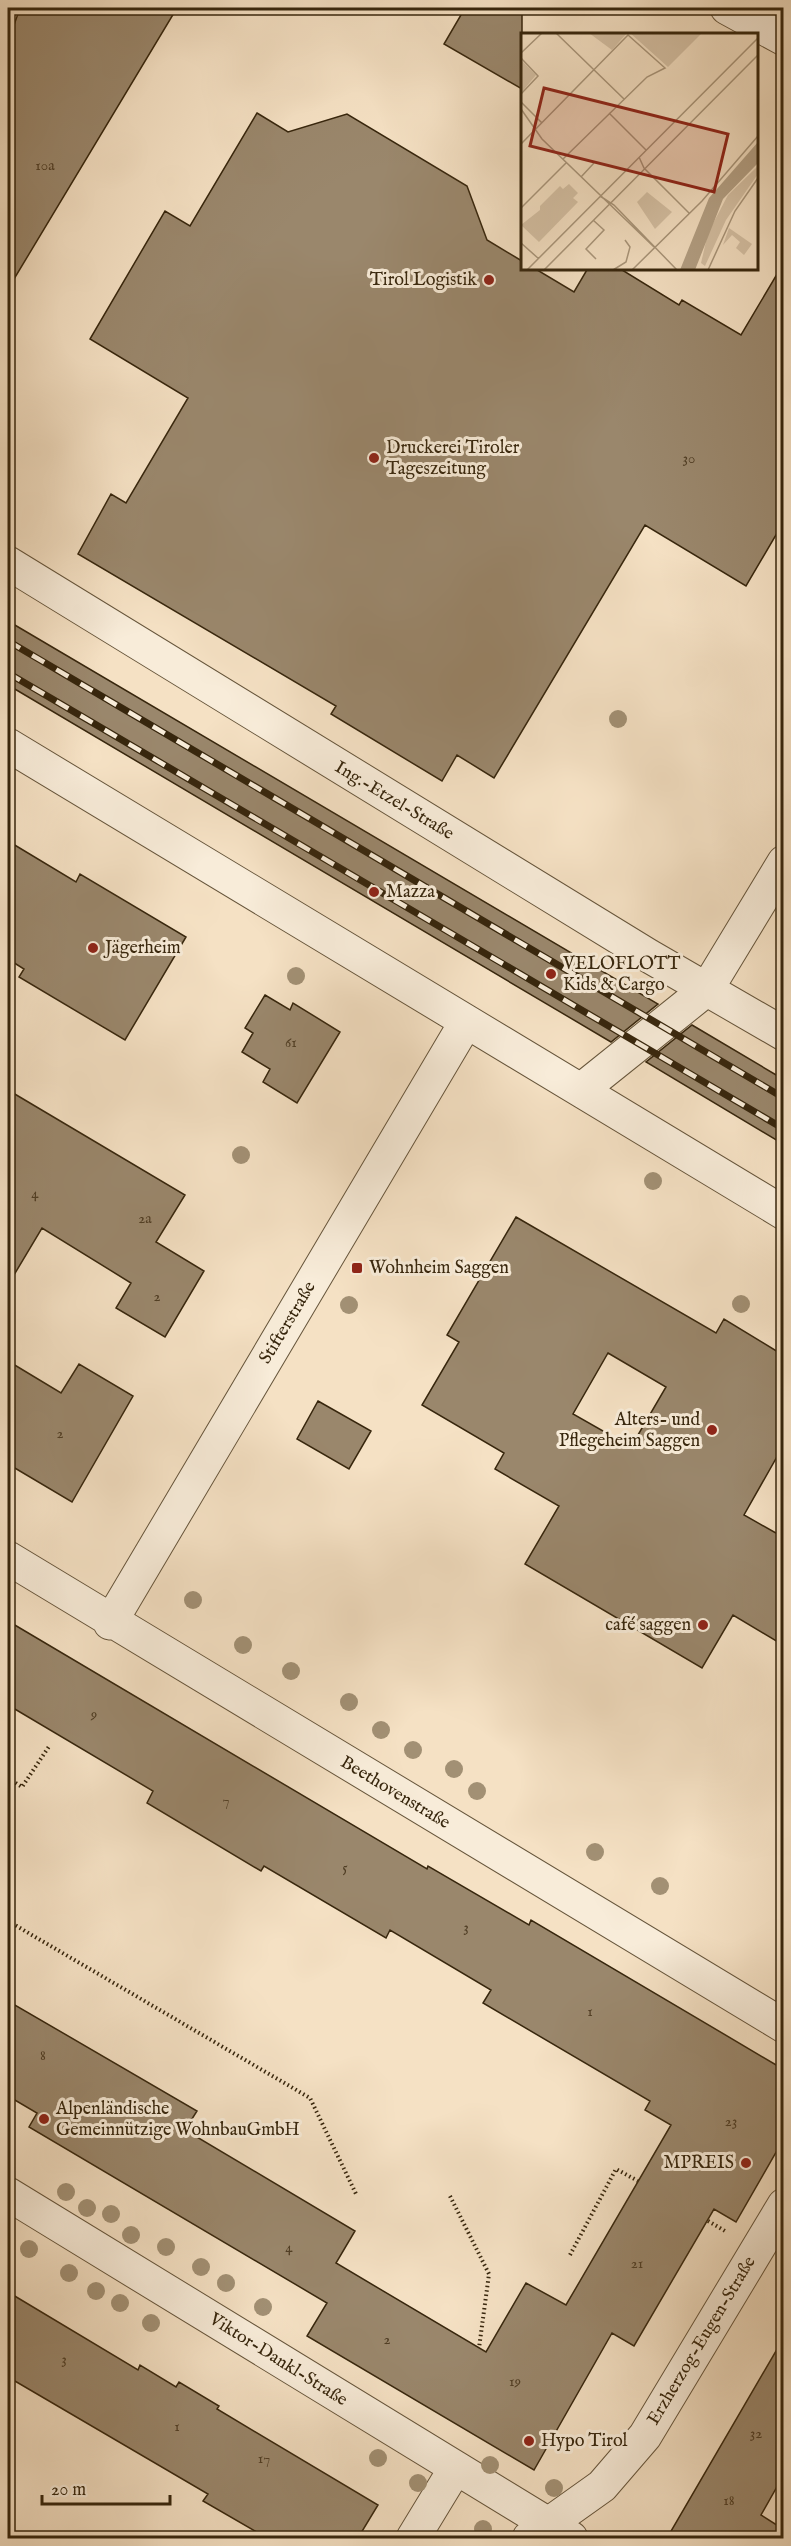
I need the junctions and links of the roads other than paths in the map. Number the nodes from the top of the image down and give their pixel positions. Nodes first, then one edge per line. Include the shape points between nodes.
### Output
1 (727, 8) edge
2 (783, 39) edge
3 (8, 563) edge
4 (8, 745) edge
5 (783, 862) edge
6 (707, 989) junction
7 (466, 1022) junction
8 (783, 1034) edge
9 (581, 1090) junction
10 (783, 1213) edge
11 (8, 1558) edge
12 (110, 1623) junction
13 (783, 2026) edge
14 (8, 2194) edge
15 (783, 2205) edge
16 (455, 2469) junction
17 (549, 2534) edge
18 (413, 2538) edge

1 - 2 street
3 - 6 street, Ing.-Etzel-Straße
4 - 7 street
5 - 6 street
6 - 8 street, Ing.-Etzel-Straße
6 - 9 street
7 - 9 street
7 - 12 street, Stifterstraße
9 - 10 street
11 - 12 street, Beethovenstraße
12 - 13 street, Beethovenstraße
14 - 16 street, Viktor-Dankl-Straße
15 - 17 street, Erzherzog-Eugen-Straße via 645,2436 602,2486
16 - 17 street, Viktor-Dankl-Straße
16 - 18 street

